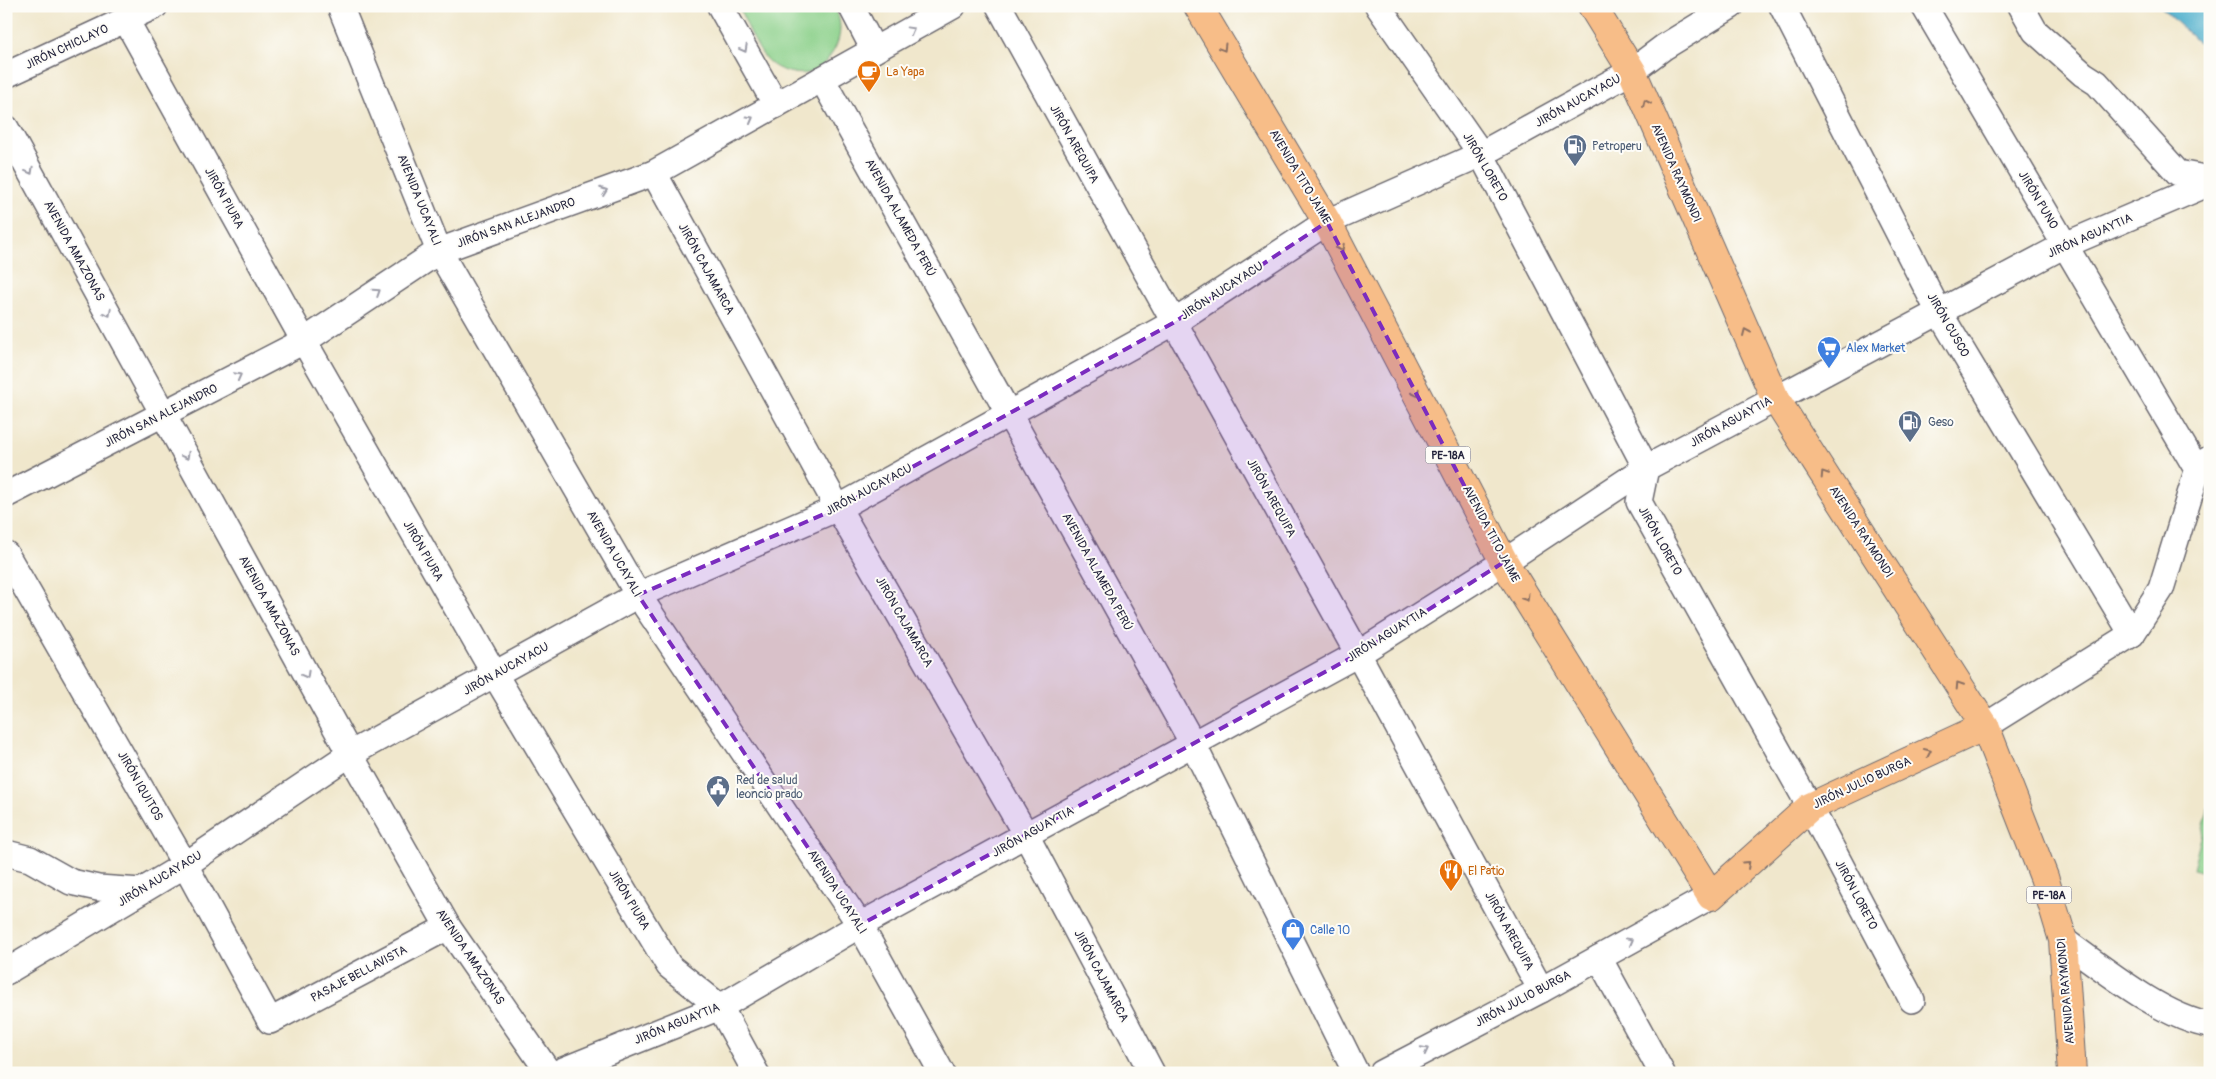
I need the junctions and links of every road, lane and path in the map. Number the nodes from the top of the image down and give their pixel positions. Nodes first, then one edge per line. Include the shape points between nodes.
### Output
1 (155, 6) edge
2 (340, 6) edge
3 (720, 6) edge
4 (850, 6) edge
5 (953, 6) edge
6 (999, 6) edge
7 (1198, 6) edge
8 (1378, 6) edge
9 (1592, 6) edge
10 (1731, 6) edge
11 (1782, 6) edge
12 (1924, 6) edge
13 (2022, 6) edge
14 (127, 13) edge
15 (874, 50) junction
16 (1632, 71) junction
17 (6, 75) edge
18 (822, 79) junction
19 (776, 105) junction
20 (6, 128) edge
21 (1481, 154) junction
22 (654, 173) junction
23 (2210, 179) edge
24 (2210, 183) edge
25 (1327, 222) junction
26 (2065, 245) junction
27 (439, 251) junction
28 (1939, 312) junction
29 (1173, 323) junction
30 (304, 341) junction
31 (1775, 398) junction
32 (164, 414) junction
33 (1009, 414) junction
34 (2204, 465) edge
35 (1646, 468) junction
36 (6, 495) edge
37 (838, 508) junction
38 (6, 554) edge
39 (1504, 562) junction
40 (638, 595) junction
41 (2132, 634) junction
42 (1358, 654) junction
43 (495, 676) junction
44 (1985, 726) junction
45 (1192, 744) junction
46 (350, 754) junction
47 (1810, 807) junction
48 (1026, 835) junction
49 (6, 853) edge
50 (185, 865) junction
51 (141, 891) junction
52 (1711, 896) junction
53 (860, 926) junction
54 (448, 927) junction
55 (2063, 940) junction
56 (1599, 958) junction
57 (6, 972) edge
58 (1541, 990) junction
59 (1912, 1000) dead end
60 (720, 1007) junction
61 (270, 1021) joint
62 (2210, 1025) edge
63 (549, 1073) edge
64 (556, 1073) edge
65 (756, 1073) edge
66 (942, 1073) edge
67 (1152, 1073) edge
68 (1356, 1073) edge
69 (1382, 1073) edge
70 (1662, 1073) edge
71 (2072, 1073) edge

1 - 14 street, JIRÓN CHICLAYO
2 - 27 street, AVENIDA UCAYALI
3 -> 19 street
4 - 15 street
15 -> 5 street, JIRÓN SAN ALEJANDRO
6 - 29 street, JIRÓN AREQUIPA
7 -> 25 highway, AVENIDA TITO JAIME / PE-18A
8 - 21 street, JIRÓN LORETO
9 - 16 highway, AVENIDA RAYMONDI / PE-18A
10 - 16 street, JIRÓN AUCAYACU
11 - 28 street, JIRÓN CUSCO
12 - 26 street, JIRÓN PUNO
13 - 23 street via 2035,31 2097,83 2178,173
14 - 17 street, JIRÓN CHICLAYO
14 - 30 street, JIRÓN PIURA
15 - 18 street, JIRÓN SAN ALEJANDRO
16 - 21 street, JIRÓN AUCAYACU
31 -> 16 highway, AVENIDA RAYMONDI / PE-18A
18 - 19 street, JIRÓN SAN ALEJANDRO
18 - 33 street, AVENIDA ALAMEDA PERÚ
22 -> 19 street, JIRÓN SAN ALEJANDRO
20 -> 32 street, AVENIDA AMAZONAS
21 - 25 street, JIRÓN AUCAYACU
21 - 35 street, JIRÓN LORETO
27 -> 22 street, JIRÓN SAN ALEJANDRO
22 - 37 street, JIRÓN CAJAMARCA
24 - 26 street, JIRÓN AGUAYTIA
25 - 29 street, JIRÓN AUCAYACU
25 -> 39 highway, AVENIDA TITO JAIME / PE-18A
26 - 28 street, JIRÓN AGUAYTIA
26 - 34 street, JIRÓN PUNO
30 -> 27 street, JIRÓN SAN ALEJANDRO
27 - 40 street, AVENIDA UCAYALI
28 - 31 street, JIRÓN AGUAYTIA
28 - 41 street, JIRÓN CUSCO
29 - 33 street, JIRÓN AUCAYACU
29 - 42 street, JIRÓN AREQUIPA
32 -> 30 street, JIRÓN SAN ALEJANDRO
30 - 43 street, JIRÓN PIURA
31 - 35 street, JIRÓN AGUAYTIA
44 -> 31 highway, AVENIDA RAYMONDI / PE-18A
32 - 36 street, JIRÓN SAN ALEJANDRO
32 -> 46 street, AVENIDA AMAZONAS
33 - 37 street, JIRÓN AUCAYACU
33 - 45 street, AVENIDA ALAMEDA PERÚ
34 - 41 street, JIRÓN JULIO BURGA via 2161,590
35 - 39 street, JIRÓN AGUAYTIA
35 - 47 street, JIRÓN LORETO via 1639,502
37 - 40 street, JIRÓN AUCAYACU
37 - 48 street, JIRÓN CAJAMARCA
38 - 50 street, JIRÓN IQUITOS
39 - 42 street, JIRÓN AGUAYTIA
39 -> 52 highway, AVENIDA TITO JAIME / PE-18A
40 - 43 street, JIRÓN AUCAYACU
40 - 53 street, AVENIDA UCAYALI
41 - 44 street, JIRÓN JULIO BURGA
42 - 45 street, JIRÓN AGUAYTIA
42 - 58 street, JIRÓN AREQUIPA
43 - 46 street, JIRÓN AUCAYACU
43 - 60 street, JIRÓN PIURA via 669,966
47 -> 44 highway, JIRÓN JULIO BURGA
44 - 55 highway, AVENIDA RAYMONDI / PE-18A via 2044,877
45 - 48 street, JIRÓN AGUAYTIA
45 - 68 street, AVENIDA ALAMEDA PERÚ
46 - 50 street, JIRÓN AUCAYACU
46 - 54 street, AVENIDA AMAZONAS
52 -> 47 highway, JIRÓN JULIO BURGA
47 - 59 street, JIRÓN LORETO
48 - 53 street, JIRÓN AGUAYTIA
48 - 67 street, JIRÓN CAJAMARCA
49 - 51 street via 30,859 71,882 98,888
50 - 51 street, JIRÓN AUCAYACU
50 - 61 street, JIRÓN IQUITOS
51 - 57 street, JIRÓN AUCAYACU
56 -> 52 street, JIRÓN JULIO BURGA
53 - 60 street, JIRÓN AGUAYTIA
53 - 66 street, AVENIDA UCAYALI
54 - 61 street, PASAJE BELLAVISTA
54 - 63 street, AVENIDA AMAZONAS
55 - 62 street via 2164,1008
55 - 71 highway, AVENIDA RAYMONDI / PE-18A
56 - 58 street, JIRÓN JULIO BURGA
56 - 70 street
69 -> 58 street, JIRÓN JULIO BURGA
60 - 64 street, JIRÓN AGUAYTIA
60 - 65 street, JIRÓN PIURA

